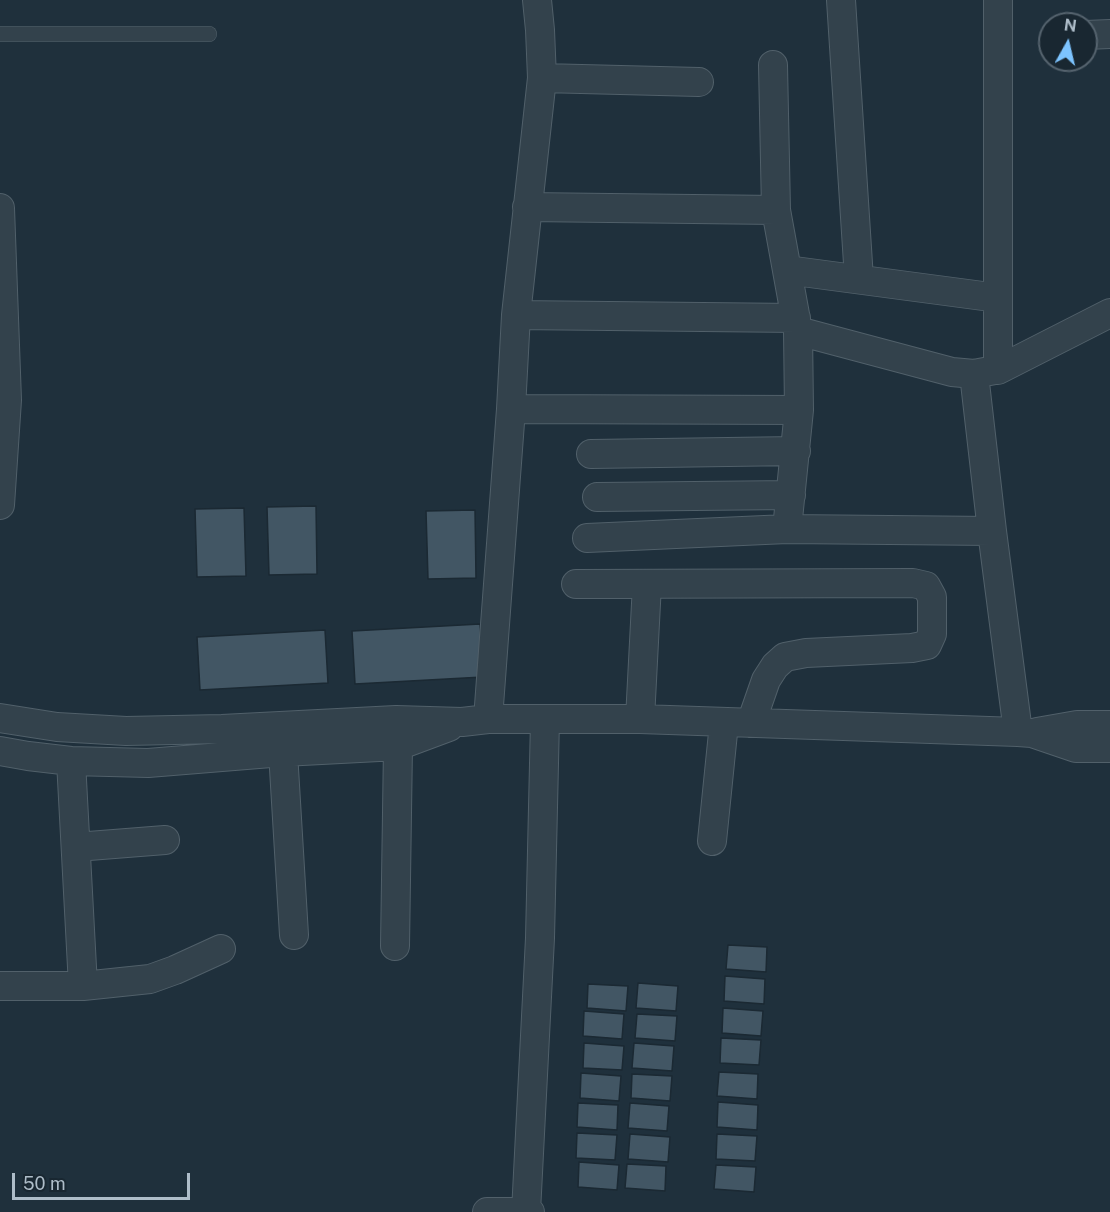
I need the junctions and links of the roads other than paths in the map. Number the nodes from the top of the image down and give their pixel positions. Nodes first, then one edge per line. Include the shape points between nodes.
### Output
1 (537, 0) edge
2 (841, 0) edge
3 (998, 0) edge
4 (0, 34) edge
5 (209, 34) dead end
6 (773, 65) dead end
7 (542, 78) junction
8 (699, 82) dead end
9 (527, 207) junction
10 (0, 208) edge
11 (776, 210) junction
12 (787, 270) junction
13 (859, 279) junction
14 (998, 298) junction
15 (1110, 313) edge
16 (516, 315) junction
17 (797, 325) junction
18 (986, 372) junction
19 (511, 409) junction
20 (799, 410) junction
21 (796, 451) junction
22 (591, 454) dead end
23 (791, 495) junction
24 (597, 497) dead end
25 (0, 505) edge
26 (787, 529) junction
27 (992, 531) junction
28 (587, 538) dead end
29 (576, 584) dead end
30 (647, 584) junction
31 (0, 718) edge
32 (640, 719) junction
33 (545, 720) junction
34 (475, 721) junction
35 (738, 723) junction
36 (1110, 725) edge
37 (1025, 733) junction
38 (398, 746) junction
39 (1110, 748) edge
40 (0, 751) edge
41 (283, 752) junction
42 (71, 761) junction
43 (165, 840) dead end
44 (712, 841) dead end
45 (76, 847) junction
46 (294, 935) dead end
47 (395, 946) dead end
48 (221, 949) dead end
49 (0, 986) edge
50 (83, 986) junction
51 (486, 1212) edge
52 (528, 1212) edge

1 - 7 street
2 - 13 street
3 - 14 street
4 - 5 lane
6 - 11 street
7 - 8 street
7 - 9 street
9 - 11 street
9 - 16 street
10 - 25 street via 6,400
11 - 12 street
12 - 13 street
12 - 17 street
13 - 14 street
14 - 18 street
15 - 18 street
16 - 17 street
16 - 19 street
17 - 18 street via 952,372
17 - 20 street
18 - 27 street
19 - 20 street
19 - 34 street
20 - 21 street
21 - 22 street
21 - 23 street
23 - 24 street
23 - 26 street
26 - 27 street
26 - 28 street
27 - 37 street
29 - 30 street
30 - 32 street
30 - 35 street via 926,586 932,597 932,634 927,645 786,657 775,666
31 - 34 street via 57,727 126,731 396,720
32 - 33 street
32 - 35 street
33 - 34 street
33 - 52 street
34 - 38 street
35 - 37 street
35 - 44 street
36 - 37 street via 1077,725
37 - 39 street via 1076,747
38 - 41 street
38 - 47 street
40 - 42 street
41 - 42 street via 148,764
41 - 46 street
42 - 45 street
43 - 45 street
45 - 50 street
48 - 50 street via 150,979
49 - 50 street
51 - 52 street

